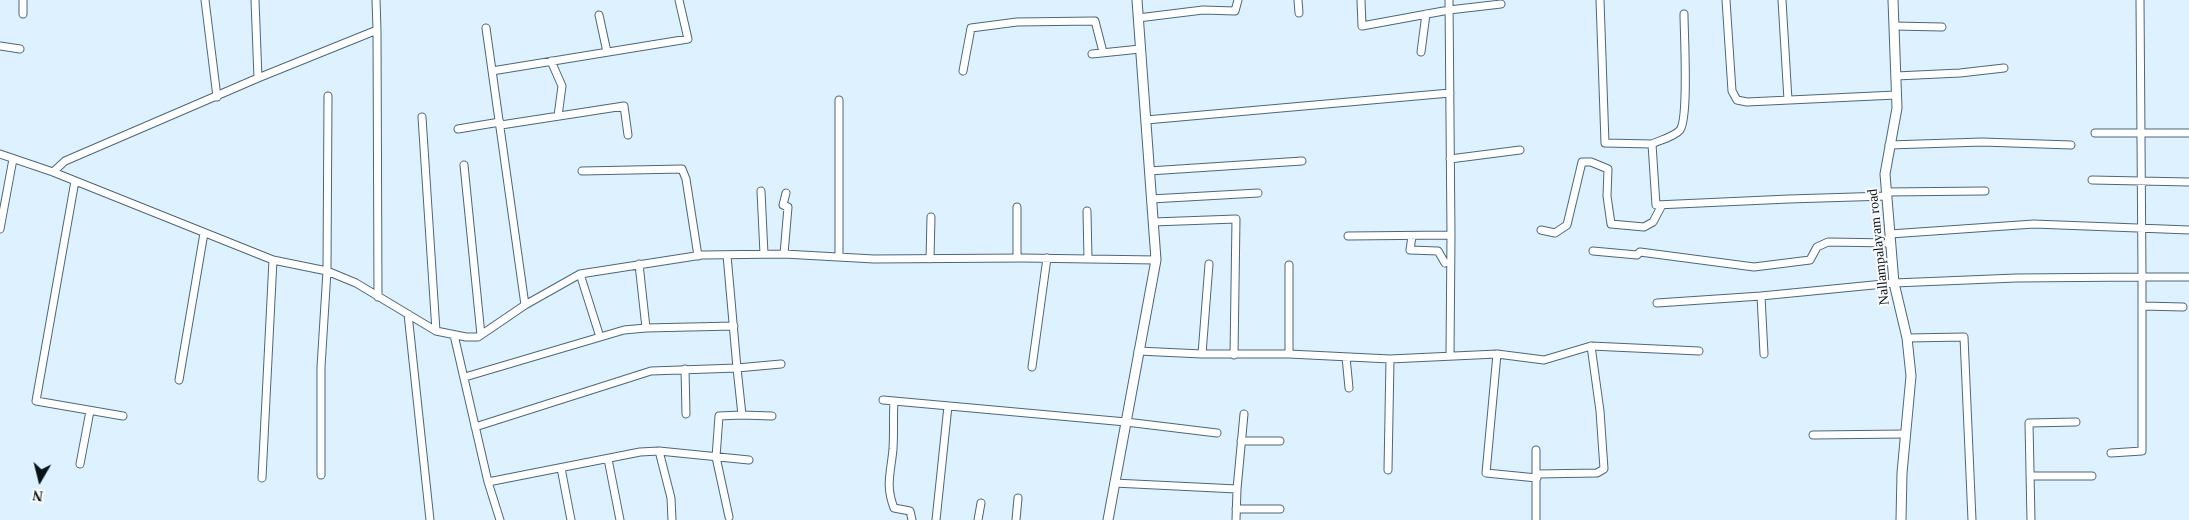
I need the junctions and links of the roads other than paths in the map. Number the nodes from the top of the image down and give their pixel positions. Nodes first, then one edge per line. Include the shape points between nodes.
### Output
1 (24, 0) edge
2 (204, 0) edge
3 (255, 0) edge
4 (376, 0) edge
5 (679, 0) edge
6 (1137, 0) edge
7 (1238, 0) edge
8 (1298, 0) edge
9 (1361, 0) edge
10 (1449, 0) edge
11 (1600, 0) edge
12 (1726, 0) edge
13 (1782, 0) edge
14 (1893, 0) edge
15 (2140, 0) edge
16 (1501, 4) dead end
17 (1449, 10) junction
18 (1299, 13) dead end
19 (23, 14) dead end
20 (599, 14) dead end
21 (1426, 14) junction
22 (1684, 14) dead end
23 (1138, 18) junction
24 (1894, 26) junction
25 (1942, 27) dead end
26 (486, 28) dead end
27 (377, 30) junction
28 (0, 46) edge
29 (20, 49) dead end
30 (1140, 49) junction
31 (607, 52) junction
32 (1103, 52) junction
33 (1421, 52) dead end
34 (1092, 54) dead end
35 (551, 62) junction
36 (2004, 68) dead end
37 (492, 71) junction
38 (963, 71) dead end
39 (1896, 76) junction
40 (258, 78) junction
41 (1450, 93) junction
42 (1896, 95) junction
43 (328, 96) dead end
44 (217, 97) junction
45 (839, 100) dead end
46 (1788, 100) junction
47 (558, 116) junction
48 (422, 117) dead end
49 (1146, 120) junction
50 (500, 124) junction
51 (458, 128) dead end
52 (2142, 132) junction
53 (2095, 133) dead end
54 (2189, 133) edge
55 (628, 135) dead end
56 (1652, 144) junction
57 (1889, 145) junction
58 (2071, 145) dead end
59 (1520, 150) dead end
60 (0, 154) edge
61 (13, 159) junction
62 (1450, 159) junction
63 (1302, 161) dead end
64 (464, 165) dead end
65 (582, 171) dead end
66 (1150, 171) junction
67 (53, 172) junction
68 (2092, 180) dead end
69 (75, 181) junction
70 (2142, 181) junction
71 (2189, 182) edge
72 (761, 191) dead end
73 (1985, 191) dead end
74 (786, 193) dead end
75 (1258, 193) dead end
76 (1887, 194) junction
77 (1152, 199) junction
78 (1662, 205) junction
79 (1018, 207) dead end
80 (1087, 211) dead end
81 (932, 217) dead end
82 (1153, 222) junction
83 (0, 229) edge
84 (2142, 229) junction
85 (1542, 230) dead end
86 (2189, 230) edge
87 (204, 233) junction
88 (1348, 236) dead end
89 (1412, 236) junction
90 (1451, 236) junction
91 (1890, 238) junction
92 (1593, 251) dead end
93 (764, 254) junction
94 (784, 254) junction
95 (727, 255) junction
96 (698, 256) junction
97 (839, 257) junction
98 (1018, 258) junction
99 (1047, 258) junction
100 (930, 259) junction
101 (1088, 259) junction
102 (273, 260) junction
103 (1156, 260) junction
104 (1445, 263) dead end
105 (639, 264) junction
106 (1209, 264) dead end
107 (1289, 266) dead end
108 (326, 271) junction
109 (580, 274) junction
110 (2142, 277) junction
111 (2189, 277) edge
112 (1894, 283) junction
113 (1761, 296) junction
114 (378, 297) junction
115 (1658, 303) dead end
116 (525, 305) junction
117 (2143, 306) junction
118 (2183, 307) dead end
119 (408, 314) junction
120 (734, 326) junction
121 (646, 328) junction
122 (436, 331) junction
123 (454, 335) junction
124 (481, 335) junction
125 (600, 336) junction
126 (1907, 338) junction
127 (1592, 346) junction
128 (1138, 351) junction
129 (1699, 351) dead end
130 (1202, 354) junction
131 (1234, 354) junction
132 (1289, 354) junction
133 (1497, 354) junction
134 (1764, 354) dead end
135 (1450, 356) junction
136 (1346, 357) junction
137 (1390, 359) junction
138 (780, 364) dead end
139 (1032, 367) dead end
140 (737, 368) junction
141 (685, 369) junction
142 (465, 377) junction
143 (179, 380) dead end
144 (1349, 388) dead end
145 (883, 400) dead end
146 (894, 401) junction
147 (948, 406) junction
148 (90, 411) junction
149 (686, 414) dead end
150 (1244, 414) dead end
151 (742, 415) junction
152 (123, 416) dead end
153 (772, 416) dead end
154 (1126, 422) junction
155 (2076, 422) dead end
156 (475, 427) junction
157 (1217, 433) dead end
158 (1906, 434) junction
159 (1813, 435) dead end
160 (1241, 441) junction
161 (1280, 441) dead end
162 (1536, 450) dead end
163 (659, 451) junction
164 (2111, 453) dead end
165 (716, 457) junction
166 (608, 459) junction
167 (749, 460) dead end
168 (80, 464) dead end
169 (561, 468) junction
170 (1388, 470) dead end
171 (321, 475) dead end
172 (1537, 476) junction
173 (2030, 476) junction
174 (2092, 476) dead end
175 (262, 478) dead end
176 (488, 482) junction
177 (1114, 483) junction
178 (1237, 489) junction
179 (1018, 498) dead end
180 (981, 503) dead end
181 (1236, 509) junction
182 (1280, 509) dead end
183 (729, 517) dead end
184 (430, 520) edge
185 (500, 520) edge
186 (571, 520) edge
187 (620, 520) edge
188 (672, 520) edge
189 (912, 520) edge
190 (936, 520) edge
191 (978, 520) edge
192 (1016, 520) edge
193 (1108, 520) edge
194 (1236, 520) edge
195 (1536, 520) edge
196 (1901, 520) edge
197 (1972, 520) edge
198 (2032, 520) edge

1 - 19 street
2 - 44 street
3 - 40 street
4 - 27 street
5 - 31 street via 688,38
6 - 23 street
7 - 23 street via 1235,10 1203,10
8 - 18 street
9 - 21 street via 1362,26
10 - 17 street
11 - 56 street via 1606,143
12 - 46 street via 1732,91 1737,100
13 - 46 street
14 - 24 street, Nallampalayam road
15 - 52 street
16 - 17 street
17 - 21 street
17 - 41 street
20 - 31 street
21 - 33 street
22 - 56 street via 1685,106 1682,128
23 - 30 street
24 - 25 street
24 - 39 street, Nallampalayam road
26 - 37 street
27 - 40 street
27 - 114 street
28 - 29 street
30 - 32 street
30 - 49 street
31 - 35 street
32 - 34 street
32 - 38 street via 1095,21 1017,22 971,28
35 - 37 street
35 - 47 street via 562,86
36 - 39 street
37 - 50 street
39 - 42 street, Nallampalayam road
40 - 44 street
41 - 49 street
41 - 62 street
42 - 46 street
42 - 57 street, Nallampalayam road via 1897,108
43 - 108 street
44 - 67 street via 65,161
45 - 97 street
47 - 50 street
47 - 55 street via 624,106
48 - 122 street
49 - 66 street
50 - 51 street
50 - 116 street
52 - 53 street
52 - 54 street
52 - 70 street
56 - 78 street via 1656,206
57 - 58 street via 1982,142
57 - 76 street, Nallampalayam road via 1885,174
59 - 62 street
60 - 61 street
61 - 67 street
61 - 83 street
62 - 90 street
63 - 66 street
64 - 124 street
65 - 96 street via 682,169
66 - 77 street
67 - 69 street
68 - 70 street
69 - 87 street
69 - 148 street via 36,401
70 - 71 street
70 - 84 street
72 - 93 street
73 - 76 street
74 - 94 street via 783,205 788,207
75 - 77 street
76 - 78 street
76 - 91 street, Nallampalayam road
77 - 82 street
78 - 85 street via 1653,222 1644,227 1611,224 1608,169 1582,162 1567,226 1555,233
79 - 98 street
80 - 101 street
81 - 100 street
82 - 103 street
82 - 131 street via 1236,219
84 - 86 street
84 - 91 street via 2034,224
84 - 110 street
87 - 102 street
87 - 143 street
88 - 89 street
89 - 90 street
89 - 104 street via 1410,250 1438,251
90 - 135 street
91 - 92 street via 1828,242 1817,247 1810,260 1754,267 1640,252 1637,255
91 - 112 street, Nallampalayam road
93 - 94 street
93 - 95 street
94 - 97 street
95 - 96 street
95 - 120 street
96 - 105 street
97 - 100 street
98 - 99 street
98 - 100 street
99 - 101 street
99 - 139 street
101 - 103 street
102 - 108 street
102 - 175 street
103 - 128 street
105 - 109 street
105 - 121 street
106 - 130 street
107 - 132 street
108 - 114 street via 356,283
108 - 171 street via 321,367
109 - 116 street
109 - 125 street
110 - 111 street
110 - 112 street
110 - 117 street
112 - 113 street
112 - 126 street, Nallampalayam road
113 - 115 street
113 - 134 street
114 - 119 street
116 - 124 street
117 - 118 street
117 - 164 street via 2142,452
119 - 122 street
119 - 184 street
120 - 121 street
120 - 140 street
121 - 125 street
122 - 123 street
123 - 124 street
123 - 142 street
125 - 142 street
126 - 158 street, Nallampalayam road via 1911,376
126 - 197 street via 1964,337
127 - 129 street
127 - 133 street via 1544,360
127 - 172 street via 1604,469 1597,473
128 - 130 street
128 - 154 street
130 - 131 street
131 - 132 street
132 - 136 street
133 - 135 street
133 - 172 street via 1486,473
135 - 137 street
136 - 137 street
136 - 144 street
137 - 170 street
138 - 140 street
140 - 141 street
140 - 151 street
141 - 149 street
141 - 156 street via 651,371
142 - 156 street
145 - 146 street
146 - 147 street
146 - 189 street via 889,494 894,508 910,510
147 - 154 street
147 - 190 street
148 - 152 street
148 - 168 street
150 - 160 street
151 - 153 street
151 - 165 street via 719,416
154 - 157 street
154 - 177 street
155 - 173 street via 2029,423
156 - 176 street
158 - 159 street
158 - 196 street, Nallampalayam road
160 - 161 street
160 - 178 street
162 - 172 street
163 - 165 street
163 - 166 street
163 - 188 street via 671,498
165 - 167 street
165 - 183 street
166 - 169 street
166 - 187 street
169 - 176 street
169 - 186 street
172 - 195 street
173 - 174 street
173 - 198 street
176 - 185 street
177 - 178 street
177 - 193 street
178 - 181 street
179 - 192 street
180 - 191 street
181 - 182 street
181 - 194 street

